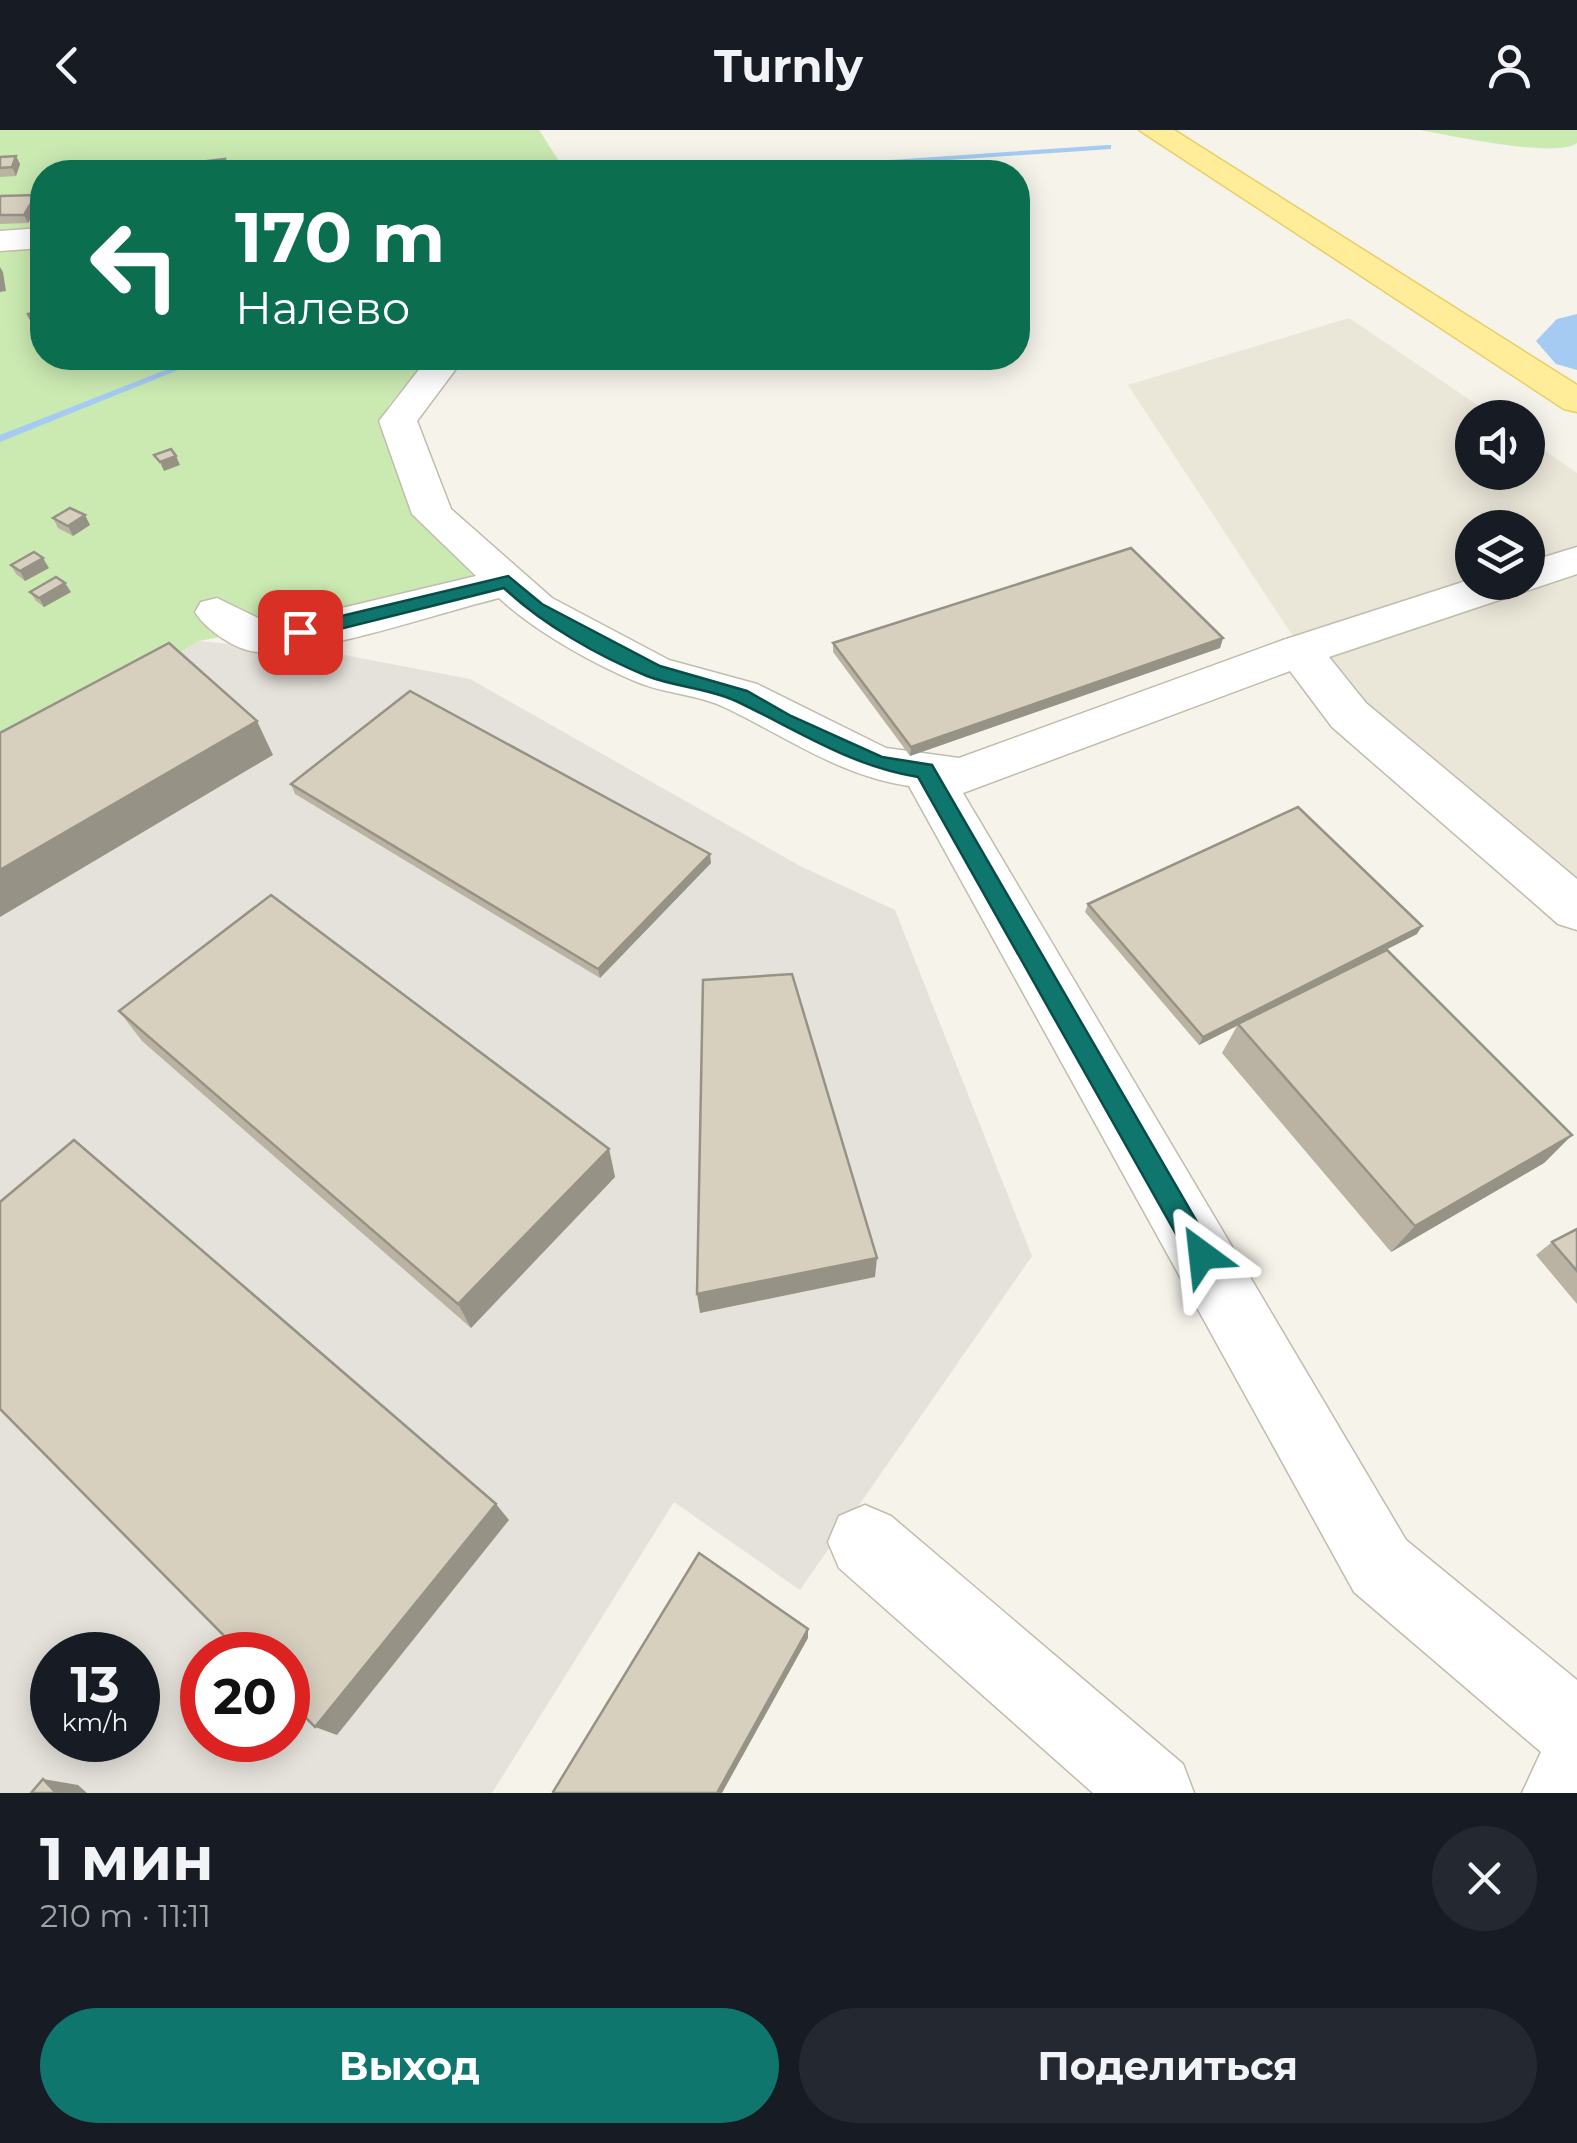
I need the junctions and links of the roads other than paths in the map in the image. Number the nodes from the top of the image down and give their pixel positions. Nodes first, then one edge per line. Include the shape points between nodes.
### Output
1 (1154, 130) edge
2 (30, 239) edge
3 (0, 241) edge
4 (437, 370) edge
5 (1577, 400) edge
6 (1577, 560) edge
7 (1545, 570) edge
8 (508, 582) junction
9 (1455, 600) edge
10 (216, 612) dead end
11 (1299, 651) junction
12 (925, 770) junction
13 (1577, 909) edge
14 (865, 1542) dead end
15 (1577, 1731) edge
16 (1577, 1766) edge
17 (1154, 1793) edge
18 (1562, 1793) edge

1 - 5 main road
2 - 3 street
4 - 8 street via 398,422 433,514
6 - 7 street
8 - 10 street via 256,637
8 - 12 street via 536,608 653,671 740,695 878,764
9 - 11 street
11 - 12 street via 961,776
11 - 13 street via 1349,715
12 - 15 street via 1380,1566
14 - 17 street
16 - 18 street

